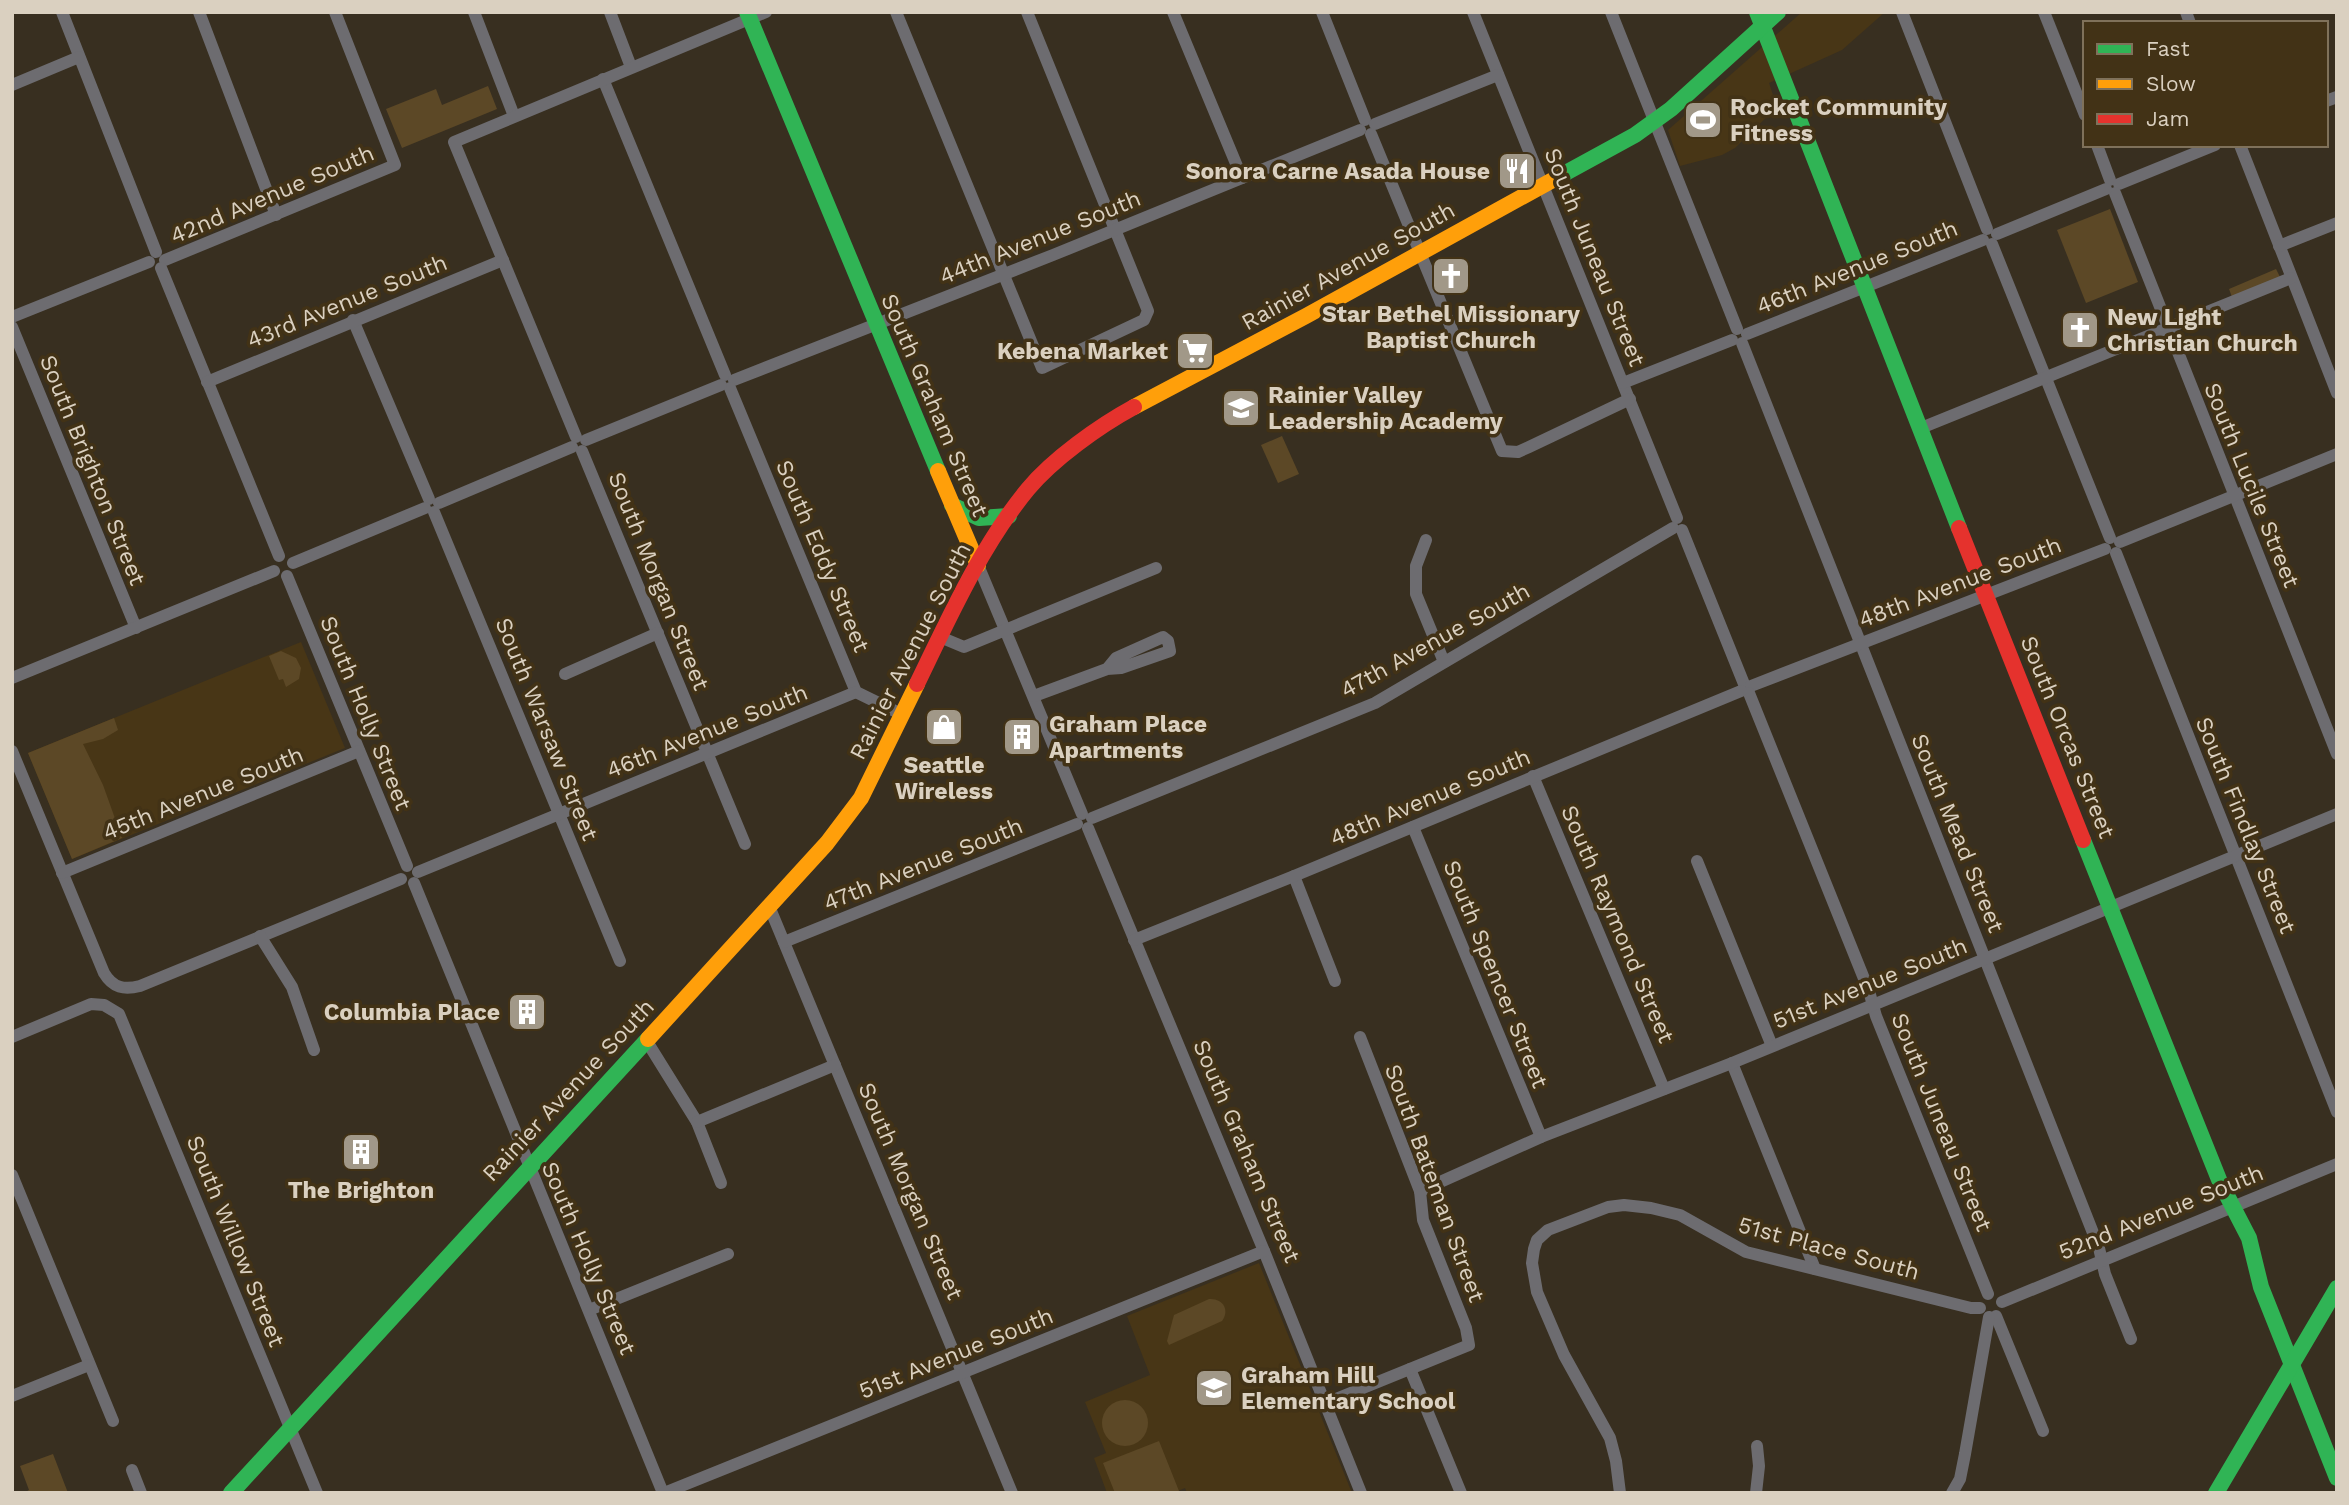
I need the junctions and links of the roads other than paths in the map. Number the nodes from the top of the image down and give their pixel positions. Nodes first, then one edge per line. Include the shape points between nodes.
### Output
1 (62, 12) edge
2 (199, 12) edge
3 (335, 12) edge
4 (474, 12) edge
5 (610, 12) edge
6 (766, 12) edge
7 (896, 12) edge
8 (1027, 12) edge
9 (1173, 12) edge
10 (1322, 12) edge
11 (1473, 12) edge
12 (1611, 12) edge
13 (1778, 12) edge
14 (1902, 12) edge
15 (2044, 12) edge
16 (749, 15) edge
17 (1759, 19) edge
18 (79, 57) junction
19 (631, 67) junction
20 (1498, 75) junction
21 (603, 79) junction
22 (12, 85) edge
23 (2083, 110) edge
24 (514, 116) junction
25 (1654, 121) junction
26 (1368, 127) junction
27 (2098, 147) edge
28 (2210, 147) edge
29 (2240, 147) edge
30 (1242, 178) junction
31 (1544, 186) junction
32 (2113, 186) junction
33 (276, 215) junction
34 (2337, 223) edge
35 (1114, 229) junction
36 (1990, 236) junction
37 (2279, 246) junction
38 (1419, 252) junction
39 (503, 260) junction
40 (158, 261) junction
41 (1003, 274) junction
42 (2291, 278) junction
43 (1863, 287) junction
44 (12, 317) edge
45 (353, 320) junction
46 (875, 324) junction
47 (12, 327) edge
48 (2167, 329) junction
49 (1739, 336) junction
50 (2046, 377) junction
51 (207, 382) junction
52 (728, 382) junction
53 (1623, 383) junction
54 (2337, 393) edge
55 (1630, 399) junction
56 (1920, 428) junction
57 (579, 444) junction
58 (2337, 454) edge
59 (2234, 496) junction
60 (432, 505) junction
61 (952, 505) junction
62 (1009, 516) junction
63 (1677, 525) junction
64 (1426, 540) dead end
65 (2113, 545) junction
66 (279, 556) junction
67 (293, 563) junction
68 (978, 565) junction
69 (1156, 568) dead end
70 (274, 571) junction
71 (287, 576) junction
72 (1987, 596) junction
73 (136, 628) junction
74 (1005, 630) junction
75 (658, 634) junction
76 (940, 637) junction
77 (1860, 642) junction
78 (1444, 662) junction
79 (1107, 669) dead end
80 (565, 674) dead end
81 (12, 678) edge
82 (1746, 688) junction
83 (856, 692) junction
84 (1034, 696) junction
85 (903, 715) junction
86 (12, 751) edge
87 (359, 751) junction
88 (708, 754) junction
89 (2337, 754) edge
90 (1533, 776) junction
91 (2337, 814) edge
92 (560, 815) junction
93 (1085, 821) junction
94 (1413, 827) junction
95 (745, 844) dead end
96 (2235, 856) junction
97 (1697, 861) dead end
98 (62, 873) junction
99 (410, 875) junction
100 (1294, 876) junction
101 (769, 906) junction
102 (2111, 907) junction
103 (260, 936) junction
104 (1134, 940) junction
105 (784, 942) junction
106 (1986, 959) junction
107 (620, 961) dead end
108 (1335, 981) dead end
109 (1873, 1004) junction
110 (12, 1037) edge
111 (1360, 1037) dead end
112 (646, 1040) junction
113 (1772, 1046) junction
114 (314, 1050) dead end
115 (1732, 1063) junction
116 (835, 1065) junction
117 (1664, 1089) junction
118 (2336, 1109) edge
119 (697, 1122) junction
120 (1541, 1137) junction
121 (2337, 1164) edge
122 (529, 1167) junction
123 (12, 1175) edge
124 (721, 1183) dead end
125 (1420, 1191) junction
126 (2232, 1205) junction
127 (1264, 1251) junction
128 (728, 1254) dead end
129 (2102, 1261) junction
130 (1815, 1269) junction
131 (2337, 1288) edge
132 (1989, 1294) junction
133 (2002, 1302) junction
134 (589, 1310) junction
135 (1988, 1313) junction
136 (2131, 1339) dead end
137 (89, 1364) junction
138 (2292, 1364) junction
139 (1410, 1368) junction
140 (963, 1373) junction
141 (12, 1396) edge
142 (1326, 1403) junction
143 (113, 1421) dead end
144 (290, 1427) junction
145 (2043, 1431) dead end
146 (1758, 1446) dead end
147 (132, 1470) dead end
148 (2337, 1478) edge
149 (141, 1493) edge
150 (231, 1493) edge
151 (317, 1493) edge
152 (663, 1493) edge
153 (1012, 1493) edge
154 (1362, 1493) edge
155 (1461, 1493) edge
156 (1620, 1493) edge
157 (1756, 1493) edge
158 (1952, 1493) edge
159 (2216, 1493) edge

1 - 18 street
2 - 33 street
3 - 33 street, 42nd Avenue South via 395,165
4 - 24 street
5 - 19 street
6 - 16 street
7 - 41 street
8 - 35 street
9 - 30 street
10 - 26 street
11 - 20 street, South Juneau Street
12 - 25 street, South Mead Street
13 - 17 main road, Rainier Avenue South
14 - 36 street, South Findlay Street
15 - 23 street
16 - 19 street
16 - 46 main road, South Graham Street
17 - 25 main road, Rainier Avenue South
17 - 43 main road, South Orcas Street
18 - 22 street
18 - 40 street
19 - 21 street
20 - 26 street, 44th Avenue South
20 - 31 street, South Juneau Street
21 - 24 street
21 - 52 street, South Eddy Street
24 - 39 street, South Morgan Street via 454,142
25 - 31 main road, Rainier Avenue South
25 - 49 street, South Mead Street
26 - 30 street, 44th Avenue South
26 - 38 street
27 - 32 street, South Lucile Street
28 - 32 street, 46th Avenue South
29 - 37 street
30 - 35 street, 44th Avenue South
31 - 38 main road, Rainier Avenue South
31 - 53 street, South Juneau Street
32 - 36 street, 46th Avenue South
32 - 48 street, South Lucile Street
33 - 40 street, 42nd Avenue South
34 - 37 street
35 - 41 street, 44th Avenue South
35 - 41 street via 1148,312 1144,320 1042,368
36 - 43 street, 46th Avenue South
36 - 50 street, South Findlay Street
37 - 42 street
38 - 55 street via 1479,398 1481,414 1502,451 1518,452
38 - 62 main road, Rainier Avenue South via 1102,426 1048,469
39 - 45 street, 43rd Avenue South
39 - 57 street, South Morgan Street
40 - 44 street, 42nd Avenue South
40 - 51 street
41 - 46 street, 44th Avenue South
42 - 48 street
42 - 54 street
43 - 49 street, 46th Avenue South
43 - 56 main road, South Orcas Street
45 - 51 street, 43rd Avenue South
45 - 60 street, South Warsaw Street
46 - 52 street, 44th Avenue South
46 - 61 main road, South Graham Street
47 - 73 street, South Brighton Street
48 - 50 street
48 - 59 street, South Lucile Street
49 - 53 street, 46th Avenue South
49 - 77 street, South Mead Street
50 - 56 street
50 - 65 street, South Findlay Street
51 - 66 street
52 - 57 street, 44th Avenue South
52 - 83 street, South Eddy Street
53 - 55 street, South Juneau Street
55 - 63 street, South Juneau Street
56 - 72 main road, South Orcas Street
57 - 60 street, 44th Avenue South
57 - 75 street, South Morgan Street
58 - 59 street, 48th Avenue South
59 - 65 street, 48th Avenue South
59 - 89 street, South Lucile Street
60 - 67 street, 44th Avenue South
60 - 92 street, South Warsaw Street
61 - 62 main road via 979,519
61 - 68 main road, South Graham Street
62 - 68 main road, Rainier Avenue South
63 - 78 street, 47th Avenue South
63 - 82 street, South Juneau Street
64 - 78 street via 1416,566 1416,594
65 - 72 street, 48th Avenue South
65 - 96 street, South Findlay Street
66 - 67 street via 288,556
66 - 70 street via 273,561
67 - 71 street
68 - 74 street, South Graham Street
68 - 76 main road, Rainier Avenue South
69 - 74 street
70 - 71 street
70 - 73 street
71 - 87 street, South Holly Street
72 - 77 street, 48th Avenue South
72 - 102 main road, South Orcas Street
73 - 81 street
74 - 76 street via 964,647
74 - 84 street, South Graham Street
75 - 80 street
75 - 88 street, South Morgan Street
76 - 85 main road, Rainier Avenue South
77 - 82 street, 48th Avenue South
77 - 106 street, South Mead Street
78 - 93 street, 47th Avenue South via 1371,704
79 - 84 street
82 - 90 street, 48th Avenue South
82 - 109 street, South Juneau Street
83 - 85 street
83 - 88 street, 46th Avenue South
84 - 93 street, South Graham Street
85 - 101 main road, Rainier Avenue South via 846,820
86 - 98 street
87 - 98 street, 45th Avenue South
87 - 99 street, South Holly Street
88 - 92 street, 46th Avenue South
88 - 95 street, South Morgan Street
90 - 94 street, 48th Avenue South
90 - 117 street, South Raymond Street
91 - 96 street, 51st Avenue South
92 - 99 street, 46th Avenue South
92 - 107 street, South Warsaw Street
93 - 104 street, South Graham Street
93 - 105 street, 47th Avenue South
94 - 100 street, 48th Avenue South
94 - 120 street, South Spencer Street
96 - 102 street, 51st Avenue South
96 - 118 street, South Findlay Street
97 - 113 street
98 - 103 street, 46th Avenue South via 104,973 122,989 140,986
99 - 103 street, 46th Avenue South
99 - 122 street, South Holly Street
100 - 104 street, 48th Avenue South
100 - 108 street
101 - 105 street, South Morgan Street
101 - 112 main road, Rainier Avenue South
102 - 106 street, 51st Avenue South
102 - 126 main road, South Orcas Street
103 - 114 street via 292,987
104 - 127 street, South Graham Street
105 - 116 street, South Morgan Street
106 - 109 street, 51st Avenue South
106 - 129 street, South Mead Street
109 - 113 street, 51st Avenue South
109 - 132 street, South Juneau Street
110 - 144 street, South Willow Street via 91,1004 113,1008 123,1021
111 - 125 street, South Bateman Street
112 - 119 street
112 - 122 main road, Rainier Avenue South
113 - 115 street, 51st Avenue South
115 - 117 street, 51st Avenue South
115 - 130 street
116 - 119 street
116 - 140 street, South Morgan Street
117 - 120 street, 51st Avenue South
119 - 124 street
120 - 125 street, 51st Avenue South
121 - 126 street, 52nd Avenue South
122 - 134 street, South Holly Street
122 - 144 main road, Rainier Avenue South
123 - 137 street
125 - 139 street, South Bateman Street via 1423,1220 1469,1345
126 - 129 street, 52nd Avenue South
126 - 138 main road, South Orcas Street via 2249,1238 2261,1287
127 - 140 street, 51st Avenue South
127 - 142 street, South Graham Street
128 - 134 street
129 - 133 street, 52nd Avenue South
129 - 136 street, South Mead Street
130 - 135 street, 51st Place South
130 - 156 street, 51st Place South via 1746,1252 1680,1215 1625,1205 1590,1213 1548,1230 1537,1240 1532,1264 1537,1292 1564,1355 1610,1438
131 - 138 main road
132 - 133 street
132 - 135 street via 1982,1298
133 - 135 street via 2001,1311
134 - 152 street, South Holly Street
135 - 145 street
135 - 158 street via 1965,1454
137 - 141 street
137 - 143 street
138 - 148 main road, South Orcas Street
138 - 159 main road
139 - 142 street
139 - 155 street
140 - 152 street, 51st Avenue South
140 - 153 street, South Morgan Street
142 - 154 street, South Graham Street
144 - 150 main road, Rainier Avenue South
144 - 151 street, South Willow Street
146 - 157 street
147 - 149 street

